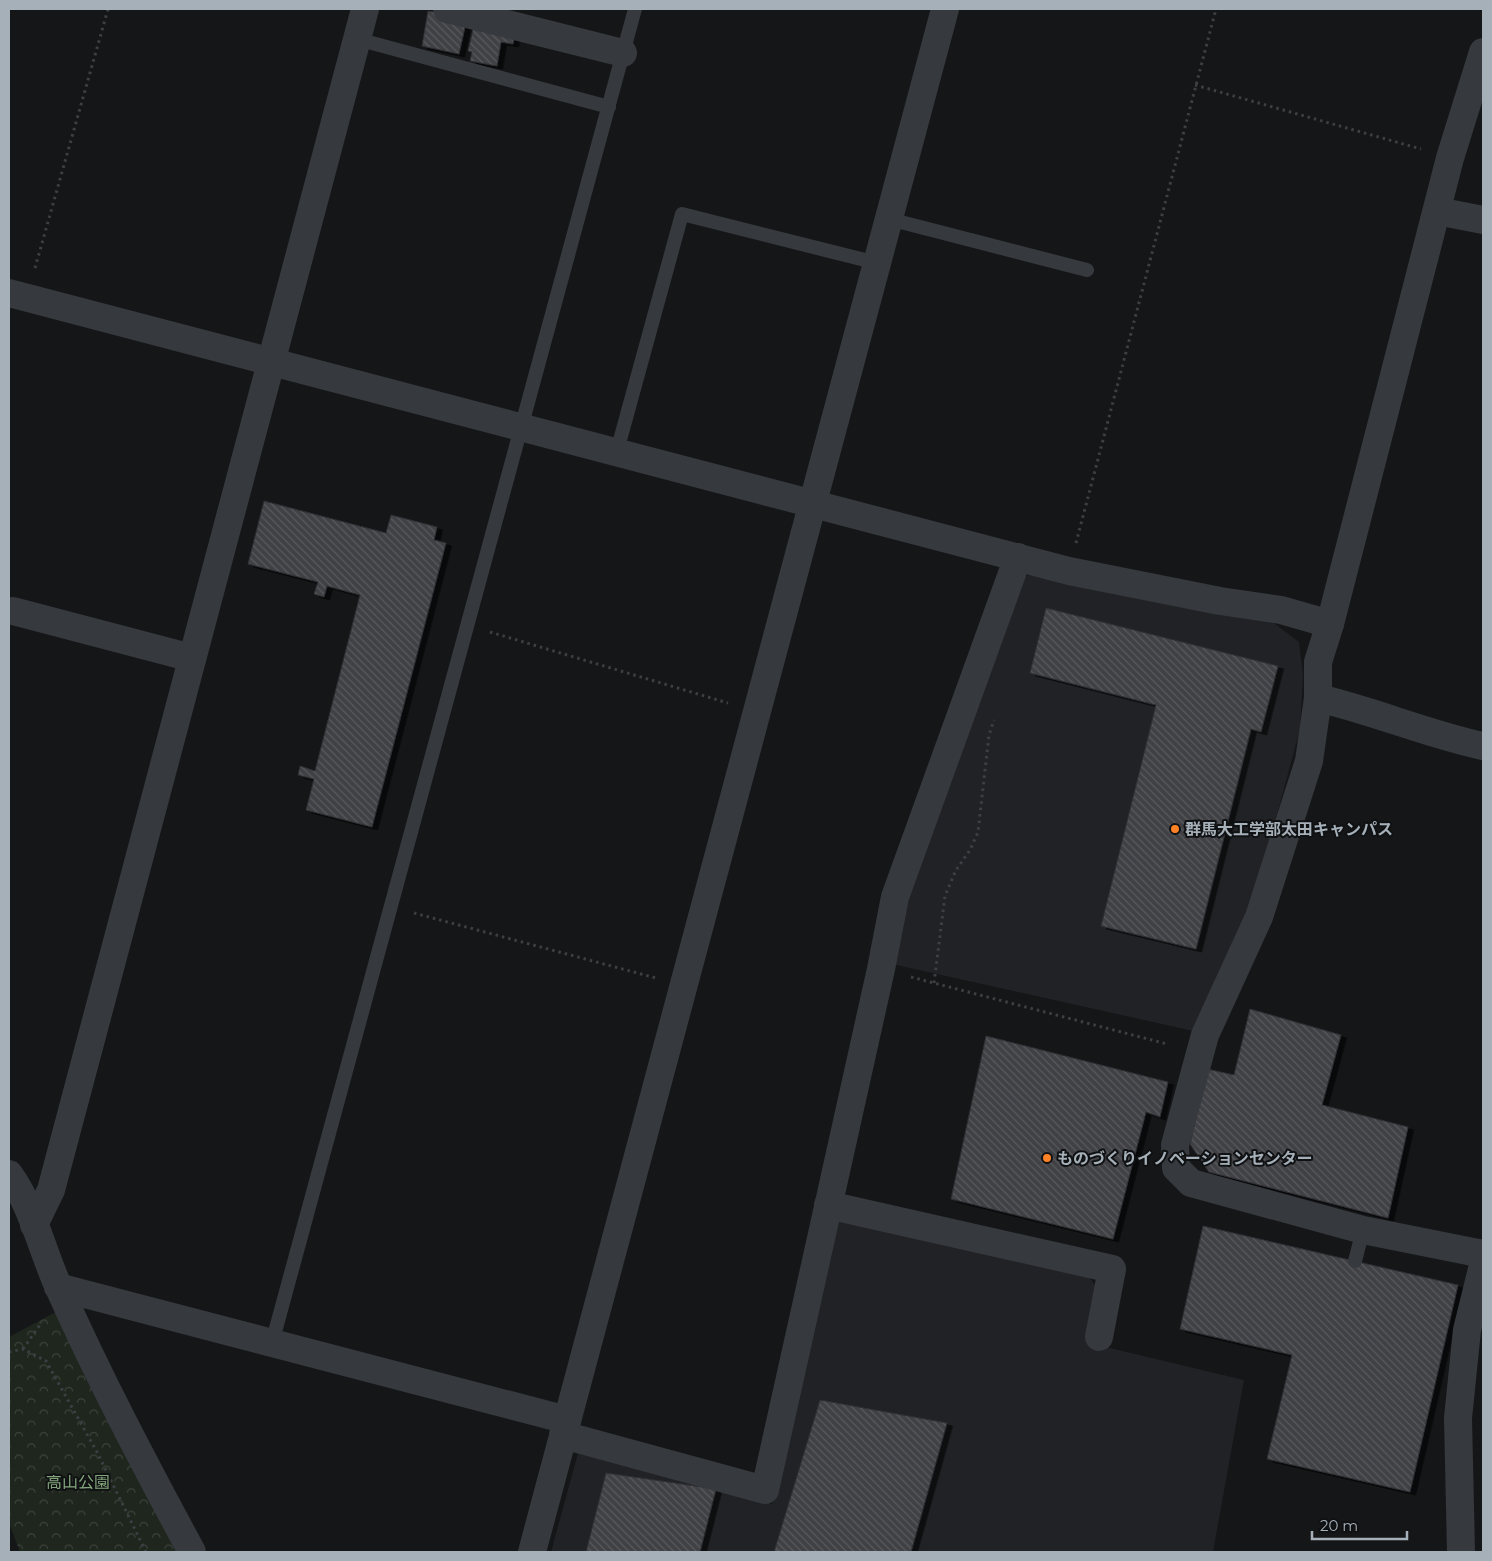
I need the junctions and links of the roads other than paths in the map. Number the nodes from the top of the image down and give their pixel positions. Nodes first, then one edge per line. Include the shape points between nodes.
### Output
1 (365, 9) edge
2 (446, 9) edge
3 (635, 9) edge
4 (945, 9) edge
5 (356, 39) junction
6 (1483, 52) edge
7 (623, 53) junction
8 (609, 107) junction
9 (1437, 210) junction
10 (888, 219) junction
11 (1483, 220) edge
12 (877, 263) junction
13 (1087, 270) dead end
14 (17, 295) edge
15 (271, 362) junction
16 (522, 427) junction
17 (617, 452) junction
18 (812, 502) junction
19 (1018, 558) junction
20 (14, 611) dead end
21 (1330, 624) junction
22 (192, 658) junction
23 (1318, 698) junction
24 (1483, 746) edge
25 (9, 1174) edge
26 (828, 1205) junction
27 (34, 1225) junction
28 (1364, 1230) junction
29 (1483, 1254) edge
30 (1355, 1261) dead end
31 (1483, 1265) edge
32 (58, 1287) junction
33 (1099, 1338) dead end
34 (272, 1343) junction
35 (565, 1428) junction
36 (192, 1552) edge
37 (532, 1552) edge
38 (1461, 1552) edge

1 - 5 street
2 - 7 street
3 - 7 lane
4 - 10 street
5 - 8 lane
5 - 15 street
6 - 9 street
7 - 8 lane
8 - 16 lane
9 - 11 street
9 - 21 street
10 - 12 street
10 - 13 lane
12 - 17 lane via 682,214
12 - 18 street
14 - 15 street
15 - 16 street
15 - 22 street
16 - 17 street
16 - 34 lane
17 - 18 street
18 - 19 street
18 - 35 street
19 - 21 street via 1220,601 1281,610
19 - 26 street via 894,897
20 - 22 street
21 - 23 street via 1318,662
22 - 27 street via 51,1190
23 - 24 street
23 - 28 street via 1309,761 1259,918 1206,1035 1175,1145 1176,1168 1191,1184
25 - 27 street
26 - 33 street via 1112,1269
26 - 35 street via 765,1490
27 - 32 street
28 - 29 street
28 - 30 lane
31 - 38 street via 1467,1330 1458,1418
32 - 34 street
32 - 36 street via 120,1419
34 - 35 street
35 - 37 street

